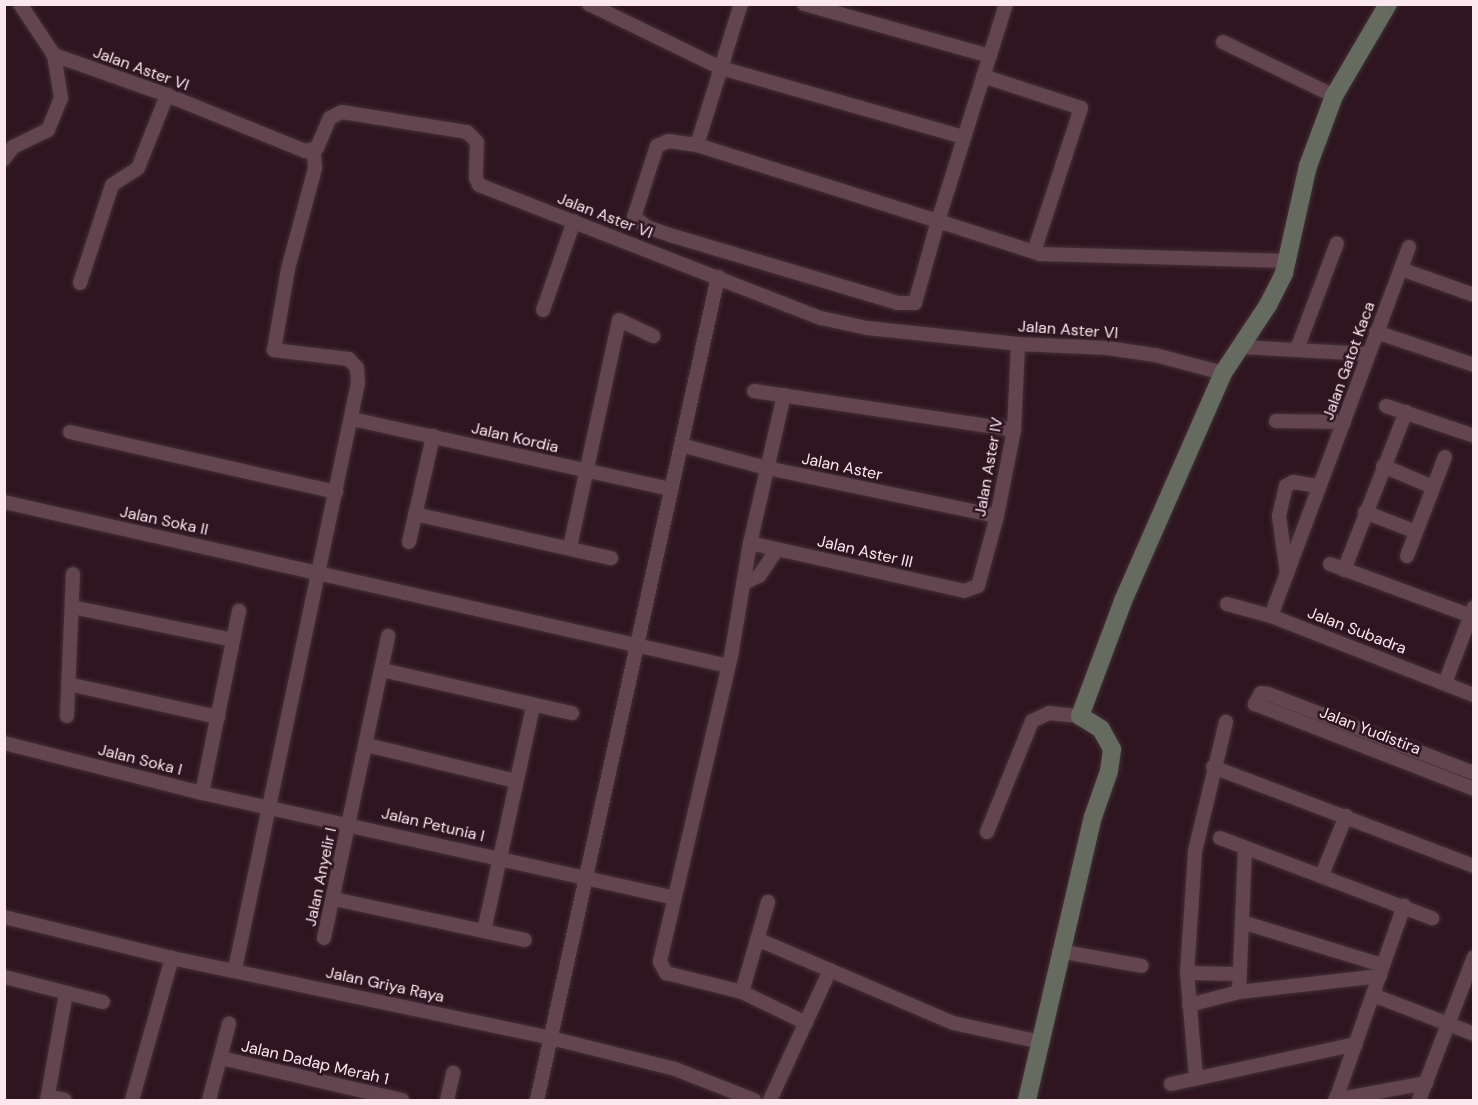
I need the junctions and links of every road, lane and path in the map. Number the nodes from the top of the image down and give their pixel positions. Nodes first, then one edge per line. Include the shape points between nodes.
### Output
1 (20, 4) edge
2 (589, 4) edge
3 (741, 4) edge
4 (804, 4) edge
5 (1006, 4) edge
6 (1388, 4) edge
7 (1223, 42) dead end
8 (54, 55) junction
9 (990, 56) junction
10 (721, 68) junction
11 (983, 76) junction
12 (166, 95) junction
13 (1334, 96) junction
14 (964, 137) junction
15 (697, 145) junction
16 (314, 152) junction
17 (4, 159) edge
18 (574, 221) junction
19 (938, 221) junction
20 (1337, 243) dead end
21 (1409, 247) dead end
22 (1034, 252) junction
23 (1289, 261) junction
24 (1401, 269) junction
25 (718, 278) junction
26 (80, 283) dead end
27 (1473, 295) edge
28 (543, 310) dead end
29 (1376, 332) junction
30 (653, 336) dead end
31 (1018, 344) junction
32 (1241, 347) junction
33 (1297, 349) junction
34 (1369, 354) junction
35 (1473, 365) edge
36 (1223, 373) junction
37 (754, 391) dead end
38 (784, 395) junction
39 (1386, 406) dead end
40 (1406, 412) junction
41 (352, 419) junction
42 (1276, 421) dead end
43 (1344, 422) junction
44 (1014, 429) junction
45 (70, 432) dead end
46 (433, 436) junction
47 (1473, 436) edge
48 (681, 445) junction
49 (1445, 457) dead end
50 (1383, 466) junction
51 (767, 468) junction
52 (584, 472) junction
53 (1319, 486) junction
54 (1433, 488) junction
55 (671, 489) junction
56 (336, 492) junction
57 (4, 502) edge
58 (1365, 512) junction
59 (415, 514) junction
60 (998, 516) junction
61 (1416, 531) junction
62 (409, 542) dead end
63 (750, 543) junction
64 (570, 547) junction
65 (777, 549) junction
66 (1407, 556) dead end
67 (611, 558) dead end
68 (1330, 564) dead end
69 (1344, 570) junction
70 (316, 571) junction
71 (73, 574) dead end
72 (1287, 574) junction
73 (743, 583) junction
74 (972, 590) joint
75 (1227, 604) dead end
76 (72, 607) junction
77 (239, 611) dead end
78 (1472, 613) edge
79 (1271, 616) junction
80 (388, 636) dead end
81 (233, 640) junction
82 (639, 643) junction
83 (728, 666) junction
84 (382, 670) junction
85 (1445, 683) junction
86 (68, 684) junction
87 (1473, 695) edge
88 (533, 707) junction
89 (572, 713) dead end
90 (67, 717) dead end
91 (218, 717) junction
92 (1080, 717) junction
93 (1226, 722) dead end
94 (4, 742) edge
95 (367, 745) junction
96 (1213, 767) junction
97 (1473, 773) edge
98 (516, 781) junction
99 (1473, 789) edge
100 (202, 793) junction
101 (269, 805) junction
102 (1346, 816) junction
103 (349, 823) junction
104 (987, 832) dead end
105 (1220, 838) dead end
106 (1245, 848) junction
107 (501, 857) junction
108 (1473, 866) edge
109 (1322, 875) junction
110 (589, 877) junction
111 (672, 897) junction
112 (334, 899) junction
113 (768, 902) dead end
114 (1404, 906) junction
115 (4, 917) edge
116 (1432, 918) dead end
117 (1242, 922) junction
118 (484, 931) junction
119 (324, 938) dead end
120 (757, 939) junction
121 (525, 940) dead end
122 (1059, 951) junction
123 (1473, 957) edge
124 (172, 958) junction
125 (1143, 966) dead end
126 (235, 969) junction
127 (830, 970) junction
128 (1381, 971) junction
129 (1187, 972) junction
130 (1239, 974) junction
131 (5, 977) edge
132 (742, 992) junction
133 (1239, 992) junction
134 (66, 993) junction
135 (1373, 995) junction
136 (103, 1002) dead end
137 (1189, 1005) junction
138 (1449, 1022) junction
139 (806, 1023) junction
140 (229, 1024) dead end
141 (1473, 1034) edge
142 (551, 1038) junction
143 (1041, 1042) junction
144 (1356, 1044) junction
145 (221, 1058) junction
146 (453, 1073) dead end
147 (1197, 1077) junction
148 (1426, 1083) junction
149 (1171, 1084) dead end
150 (47, 1098) edge
151 (1335, 1100) edge
152 (65, 1101) edge
153 (132, 1101) edge
154 (209, 1101) edge
155 (402, 1101) edge
156 (447, 1101) edge
157 (537, 1101) edge
158 (754, 1101) edge
159 (770, 1101) edge
160 (1027, 1101) edge
161 (1419, 1101) edge

1 - 8 street
2 - 10 street
3 - 10 street
4 - 9 street
5 - 9 street
6 - 13 street
7 - 13 street
8 - 12 street, Jalan Aster VI
8 - 17 street via 61,84 54,120 41,136 13,147
9 - 11 street
10 - 14 street
10 - 15 street
11 - 14 street
11 - 22 street via 1081,108
12 - 16 street, Jalan Aster VI
12 - 26 street via 138,168 112,185
13 - 23 street via 1308,166
14 - 19 street
15 - 19 street
15 - 19 street via 668,141 657,146 634,217 647,227 898,303 915,303
16 - 18 street, Jalan Aster VI via 334,113 467,132 477,142 479,185
16 - 41 street via 315,168 288,269 274,350 354,362 358,384
18 - 25 street, Jalan Aster VI
18 - 28 street
19 - 22 street
20 - 33 street
21 - 24 street, Jalan Gatot Kaca
22 - 23 street via 1069,258
23 - 32 street via 1268,305
24 - 27 street
24 - 29 street, Jalan Gatot Kaca
25 - 31 street, Jalan Aster VI via 821,318 867,328
25 - 48 street
29 - 34 street, Jalan Gatot Kaca
29 - 35 street
30 - 52 street via 619,320
31 - 36 street, Jalan Aster VI via 1107,348 1155,355
31 - 44 street, Jalan Aster IV
32 - 33 street
32 - 36 street
33 - 34 street
34 - 43 street, Jalan Gatot Kaca
36 - 92 street via 1123,601
37 - 38 street
38 - 44 street
38 - 51 street
39 - 40 street
40 - 47 street
40 - 50 street
41 - 46 street, Jalan Kordia
41 - 56 street
42 - 43 street
43 - 53 street, Jalan Gatot Kaca
44 - 60 street, Jalan Aster IV
45 - 56 street
46 - 52 street, Jalan Kordia
46 - 59 street
48 - 51 street, Jalan Aster
48 - 55 street
49 - 54 street
50 - 54 street
50 - 58 street
51 - 60 street, Jalan Aster
51 - 63 street
52 - 55 street, Jalan Kordia
52 - 64 street
53 - 72 street, Jalan Gatot Kaca
53 - 72 street, Jalan Gatot Kaca via 1293,482 1286,486 1279,516
54 - 61 street
55 - 82 street
56 - 70 street
57 - 70 street, Jalan Soka II
58 - 61 street
58 - 69 street
59 - 62 street
59 - 64 street
60 - 74 street, Jalan Aster IV via 982,579
61 - 66 street
63 - 65 street, Jalan Aster III
63 - 73 street
64 - 67 street
65 - 73 street via 759,576
65 - 74 street, Jalan Aster III
68 - 69 street
69 - 78 street
70 - 82 street, Jalan Soka II
70 - 101 street
71 - 76 street
72 - 79 street, Jalan Gatot Kaca
73 - 83 street
75 - 79 street, Jalan Subadra
76 - 81 street
76 - 86 street
77 - 81 street
78 - 85 street
79 - 85 street, Jalan Subadra
80 - 84 street, Jalan Anyelir I
81 - 91 street
82 - 83 street, Jalan Soka II
82 - 110 street
83 - 111 street
84 - 88 street
84 - 95 street, Jalan Anyelir I
85 - 87 street, Jalan Subadra
86 - 90 street
86 - 91 street
88 - 89 street
88 - 98 street
91 - 100 street
92 - 104 street via 1049,713 1032,721
92 - 122 street via 1101,729 1112,749 1110,771 1093,816
93 - 96 street
94 - 100 street, Jalan Soka I
95 - 98 street
95 - 103 street, Jalan Anyelir I
96 - 102 street
96 - 129 street via 1194,851
97 - 99 street, Jalan Yudistira via 1268,694 1261,693 1255,704
98 - 107 street
100 - 101 street, Jalan Soka I
101 - 103 street, Jalan Petunia I
101 - 126 street
102 - 108 street
102 - 109 street
103 - 107 street, Jalan Petunia I
103 - 112 street, Jalan Anyelir I
105 - 106 street
106 - 109 street
106 - 117 street
107 - 110 street, Jalan Petunia I
107 - 118 street
109 - 114 street
110 - 111 street, Jalan Petunia I
110 - 142 street
111 - 132 street via 660,962 663,970
112 - 118 street
112 - 119 street, Jalan Anyelir I
113 - 120 street
114 - 116 street
114 - 128 street
115 - 124 street, Jalan Griya Raya
117 - 128 street
117 - 130 street
118 - 121 street
120 - 127 street
120 - 132 street
122 - 125 street
122 - 143 street
123 - 138 street
124 - 126 street, Jalan Griya Raya
124 - 153 street
126 - 142 street, Jalan Griya Raya
127 - 139 street
127 - 143 street via 953,1023
128 - 133 street
128 - 135 street
129 - 130 street
129 - 137 street
130 - 133 street
131 - 134 street
132 - 139 street
133 - 137 street
134 - 136 street
134 - 150 street
135 - 138 street
135 - 144 street
137 - 147 street
138 - 141 street
138 - 148 street
139 - 159 street
140 - 145 street
142 - 157 street
142 - 158 street, Jalan Griya Raya via 675,1069
143 - 160 street
144 - 147 street
144 - 151 street
145 - 154 street
145 - 155 street, Jalan Dadap Merah 1
146 - 156 street
147 - 149 street
148 - 151 street
148 - 161 street
150 - 152 street

